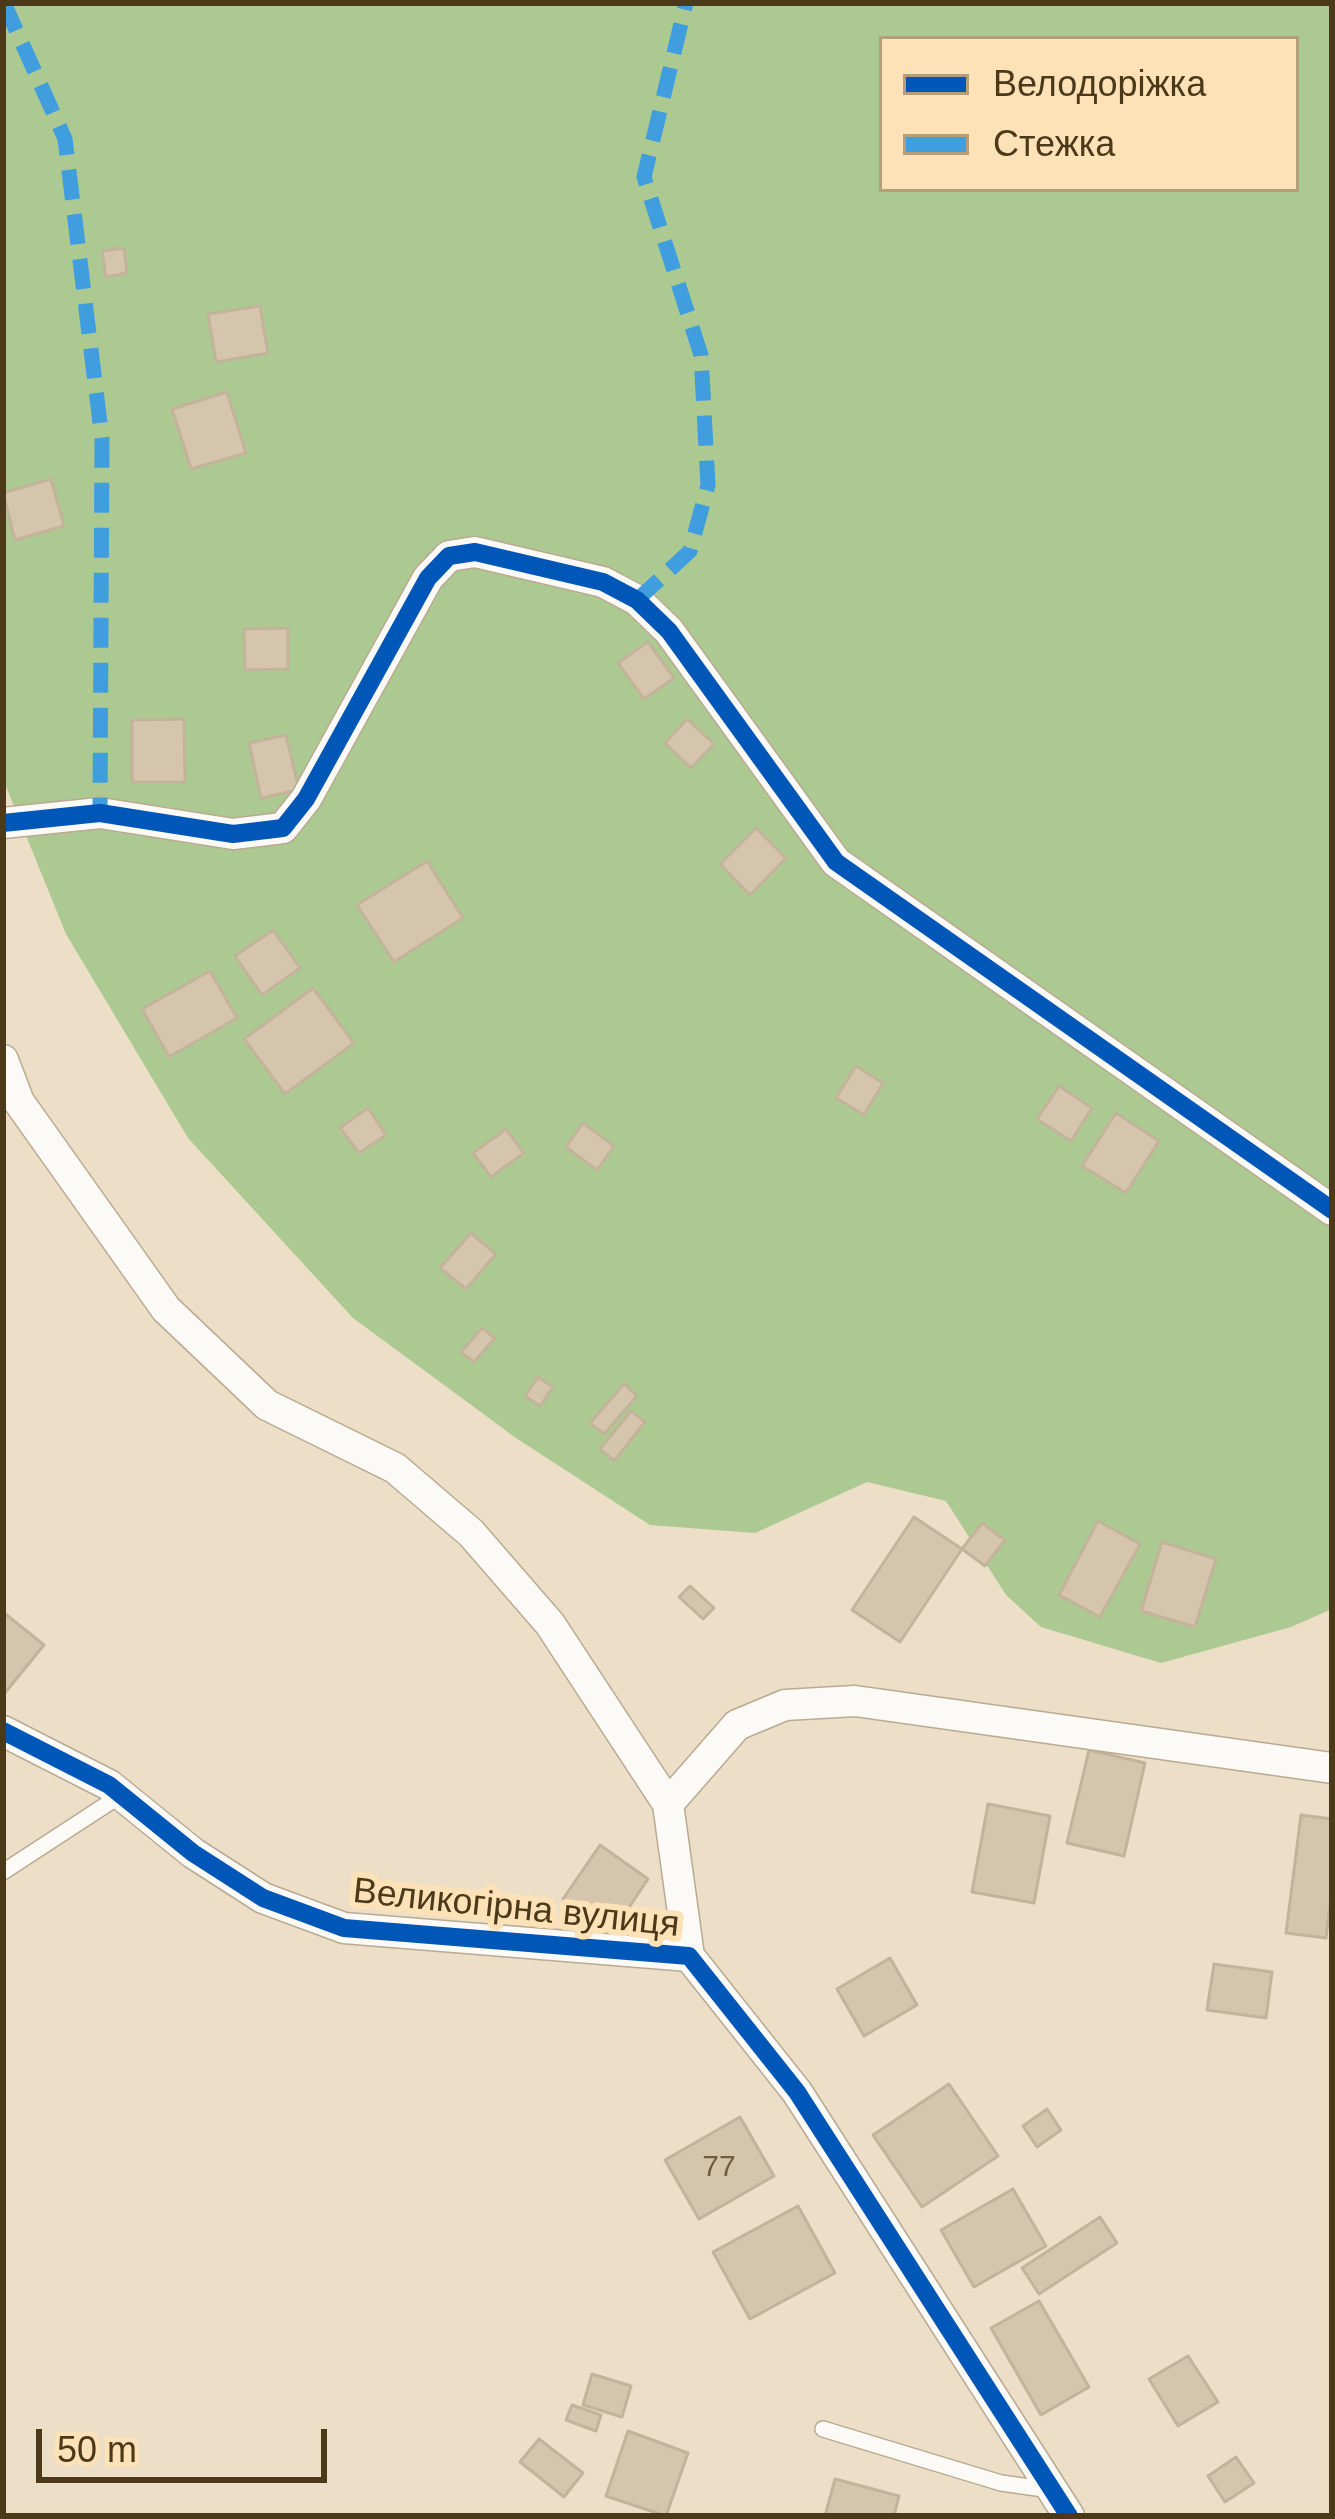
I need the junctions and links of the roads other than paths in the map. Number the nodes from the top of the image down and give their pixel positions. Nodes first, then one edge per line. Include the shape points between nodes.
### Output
1 (3, 823) edge
2 (3, 1060) edge
3 (11, 1103) edge
4 (1332, 1210) edge
5 (3, 1731) edge
6 (1332, 1768) edge
7 (121, 1795) junction
8 (668, 1804) junction
9 (3, 1872) edge
10 (689, 1956) junction
11 (823, 2429) dead end
12 (1062, 2503) edge

1 - 4 street via 100,813 233,834 283,828 428,578 449,556 476,552 603,582 669,631 836,862
2 - 3 street
3 - 8 street via 166,1309 267,1405 395,1468 471,1533 550,1624
5 - 7 street, Великогірна вулиця
6 - 8 street via 855,1701 785,1705 737,1725
7 - 9 lane
7 - 10 street, Великогірна вулиця via 263,1898 344,1928
8 - 10 street
10 - 12 street, Великогірна вулиця via 797,2092
11 - 12 lane

